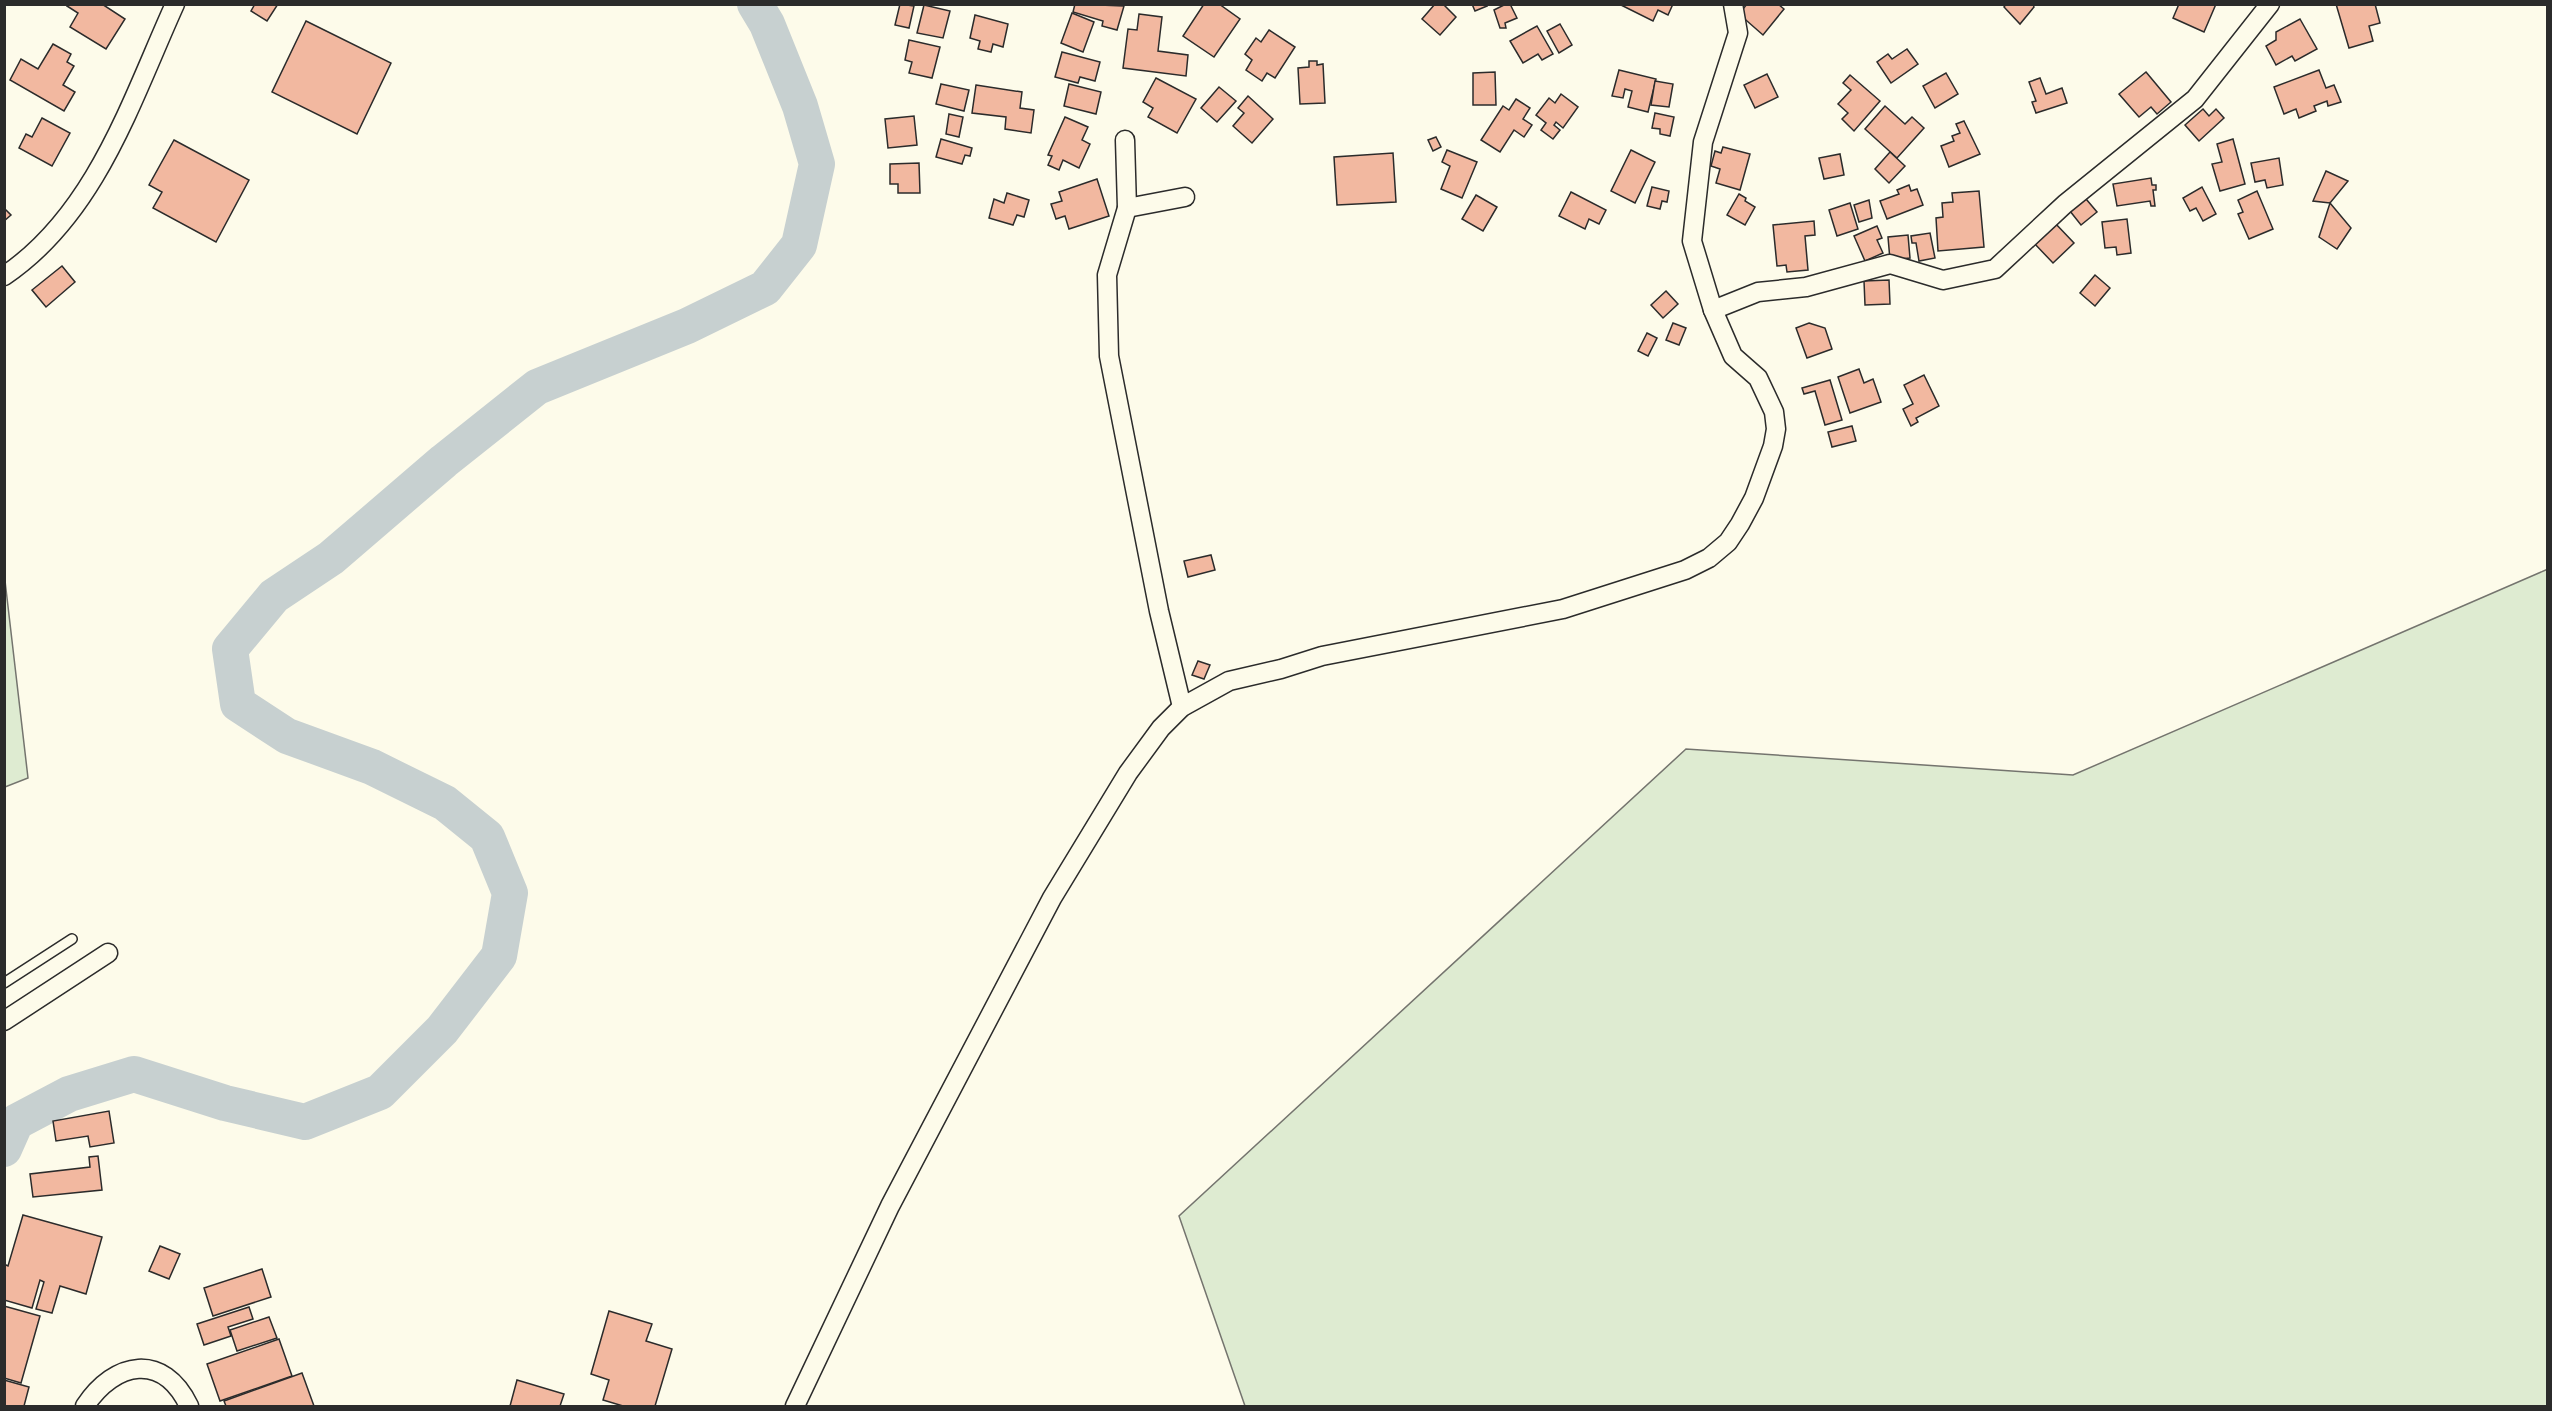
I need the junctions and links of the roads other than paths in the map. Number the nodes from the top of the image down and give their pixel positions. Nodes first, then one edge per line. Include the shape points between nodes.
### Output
1 (174, 4) edge
2 (1733, 4) edge
3 (2270, 4) edge
4 (1125, 140) dead end
5 (1185, 197) dead end
6 (1127, 208) junction
7 (4, 276) edge
8 (1713, 310) junction
9 (1182, 707) junction
10 (72, 939) dead end
11 (108, 953) dead end
12 (4, 983) edge
13 (4, 1021) edge
14 (85, 1407) edge
15 (189, 1407) edge
16 (795, 1407) edge

1 - 7 street via 106,156 81,198 57,232
2 - 8 street via 1738,33 1703,142 1692,241
3 - 8 street via 2195,99 2065,204 1995,268 1943,280 1890,264 1806,286 1758,292
4 - 6 street
5 - 6 street
6 - 9 street via 1107,275 1109,356
8 - 9 street via 1733,356 1758,378 1766,392 1776,429 1754,498 1728,542 1709,558 1684,570 1563,609 1322,656 1229,681
9 - 16 street via 1128,773 1052,898 890,1206
10 - 12 lane
11 - 13 street
14 - 15 street via 106,1381 142,1369 168,1376

